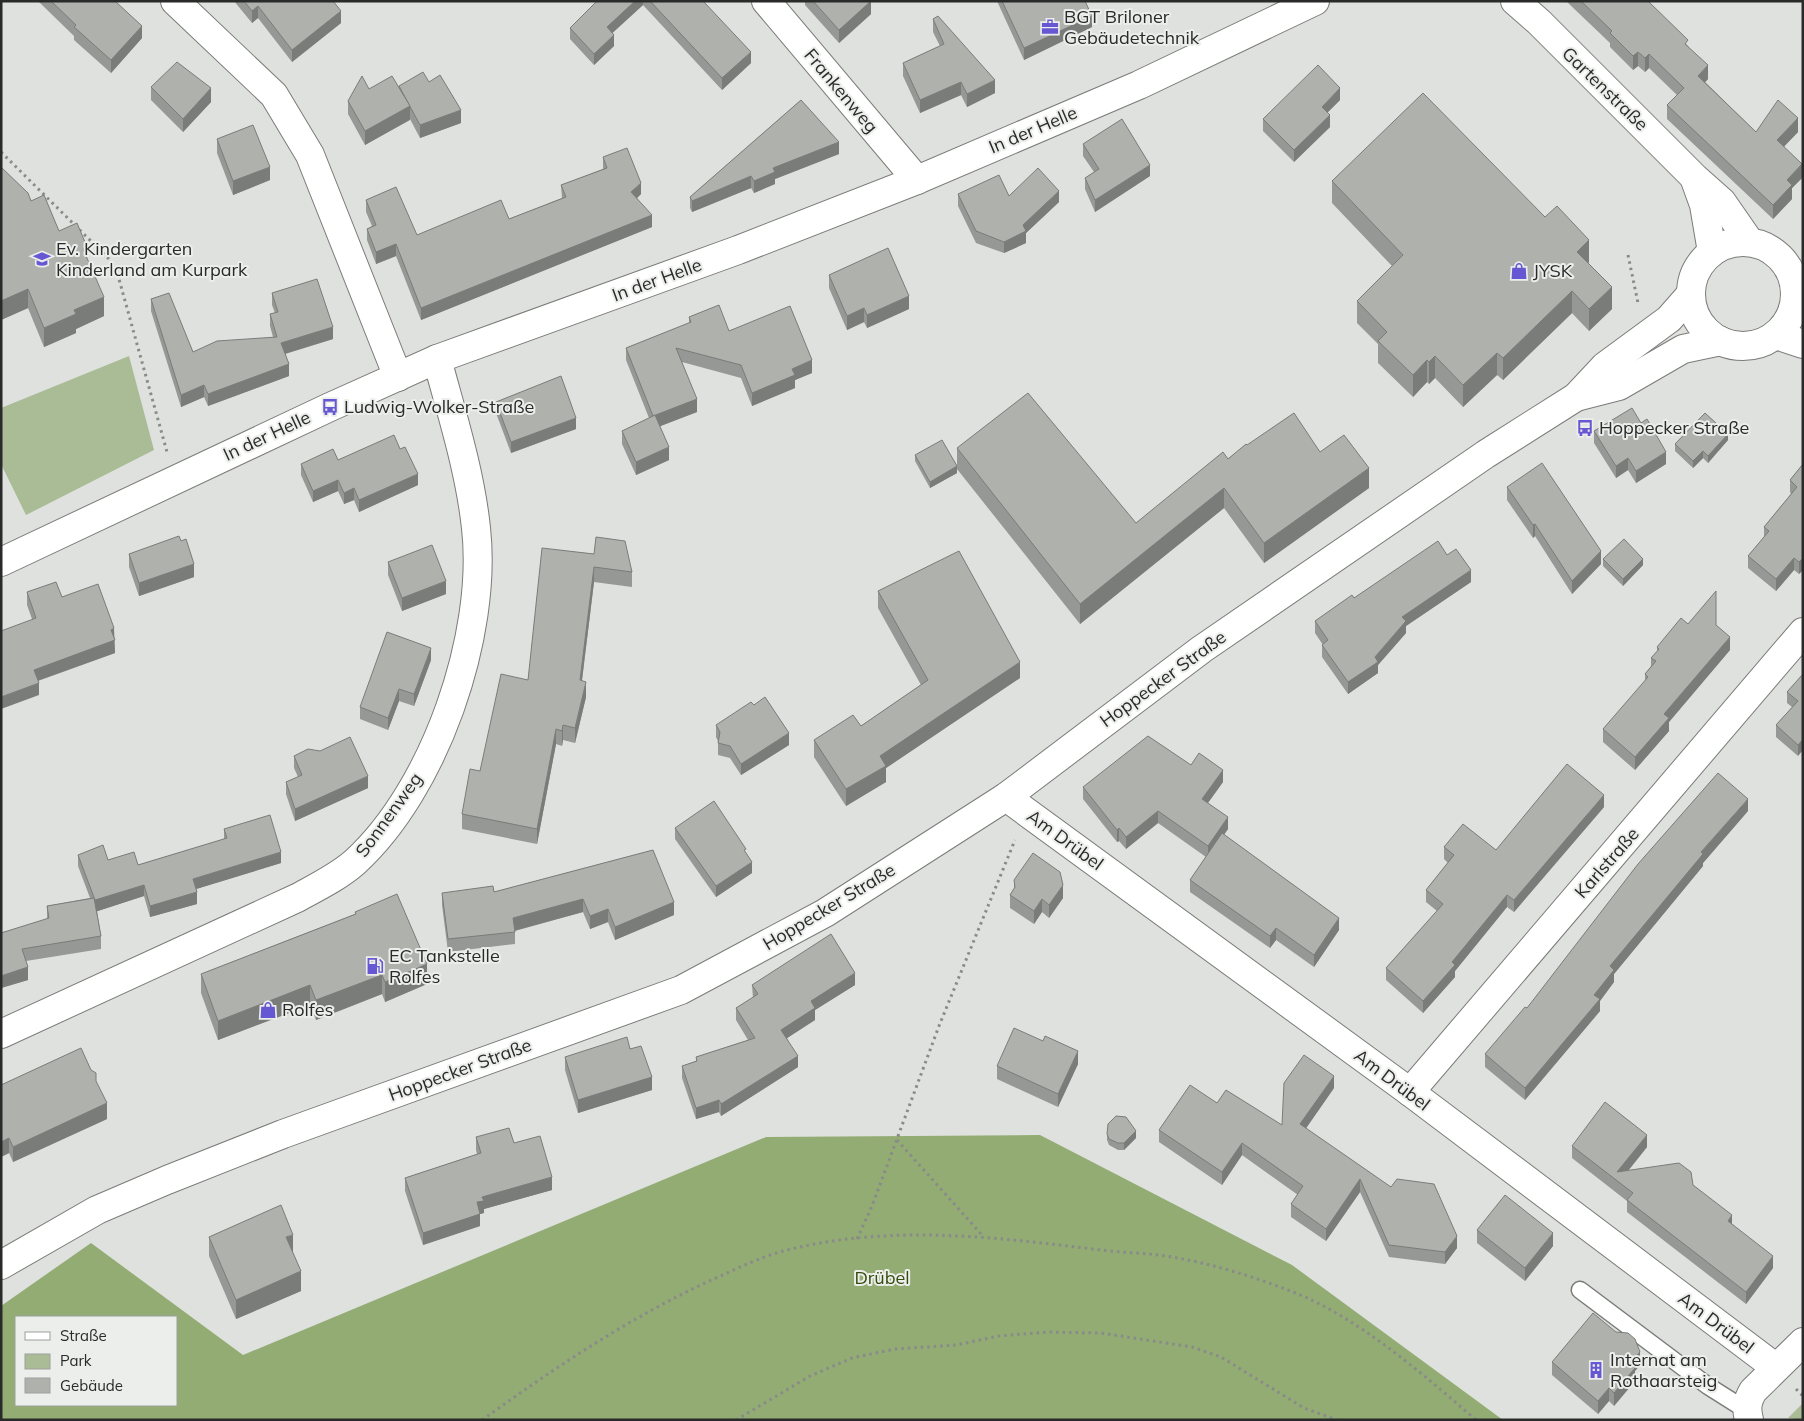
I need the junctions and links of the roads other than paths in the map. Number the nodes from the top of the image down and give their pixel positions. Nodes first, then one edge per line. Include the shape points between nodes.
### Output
1 (175, 1) edge
2 (766, 1) edge
3 (1315, 1) edge
4 (1515, 1) edge
5 (1695, 178) junction
6 (917, 180) junction
7 (1749, 242) junction
8 (1712, 252) junction
9 (1691, 294) junction
10 (1799, 298) edge
11 (1776, 335) junction
12 (1720, 341) junction
13 (1803, 344) edge
14 (438, 359) junction
15 (398, 377) junction
16 (1576, 397) junction
17 (4, 556) edge
18 (1803, 632) edge
19 (1006, 797) junction
20 (1, 1034) edge
21 (1410, 1092) junction
22 (1, 1265) edge
23 (1580, 1290) dead end
24 (1803, 1342) edge
25 (1775, 1367) junction
26 (1745, 1416) edge

1 - 15 street via 274,96 310,155
2 - 6 street, Frankenweg
3 - 6 street, In der Helle via 1140,85
4 - 5 street, Gartenstraße
5 - 7 street, Gartenstraße via 1722,202
5 - 8 street, Gartenstraße via 1704,205
6 - 14 street, In der Helle via 738,250
7 - 8 street via 1735,242
7 - 10 street via 1776,252 1786,263
8 - 9 street via 1694,275
9 - 12 street via 1699,322
9 - 16 street, Hoppecker Straße via 1670,319 1605,366
10 - 11 street via 1791,316
11 - 12 street via 1749,346
11 - 13 street
12 - 16 street, Hoppecker Straße via 1683,349 1619,386
14 - 15 street, In der Helle
14 - 20 street, Sonnenweg via 473,504 478,553 476,606 468,654 449,710 420,776 402,804 363,854 325,883
15 - 17 street, In der Helle
16 - 19 street, Hoppecker Straße via 1486,454 1202,649
18 - 21 street, Karlstraße
19 - 21 street, Am Drübel
19 - 22 street, Hoppecker Straße via 825,913 681,990 184,1173 97,1210
21 - 25 street, Am Drübel
23 - 26 lane
24 - 25 street
25 - 26 street via 1753,1390

